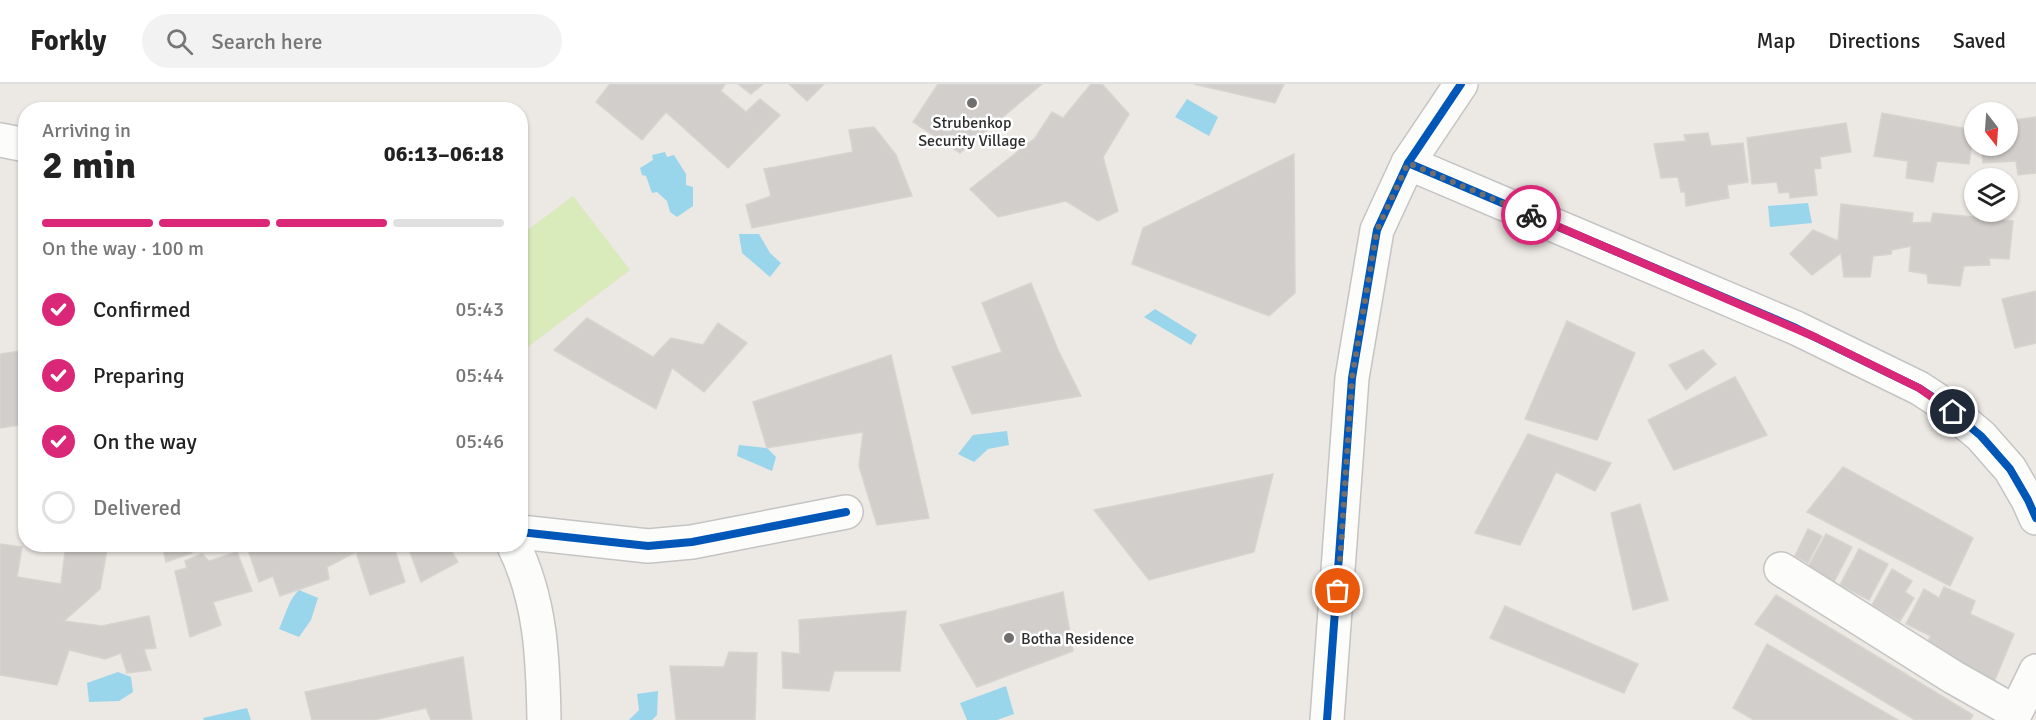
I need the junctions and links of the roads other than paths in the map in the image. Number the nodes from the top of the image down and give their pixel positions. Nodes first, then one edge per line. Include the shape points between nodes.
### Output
1 (1461, 84) edge
2 (0, 140) edge
3 (18, 143) edge
4 (1408, 163) junction
5 (846, 512) dead end
6 (2036, 518) edge
7 (528, 533) edge
8 (516, 552) edge
9 (1781, 569) dead end
10 (2036, 671) edge
11 (2013, 716) edge
12 (544, 720) edge
13 (1327, 720) edge

1 - 4 street
2 - 3 street
4 - 6 street via 1796,328 1919,388 1981,436 2010,469
4 - 13 street via 1377,230 1352,378
5 - 7 street via 692,542 648,546
8 - 12 street via 537,615 543,651
9 - 11 street
10 - 11 street

